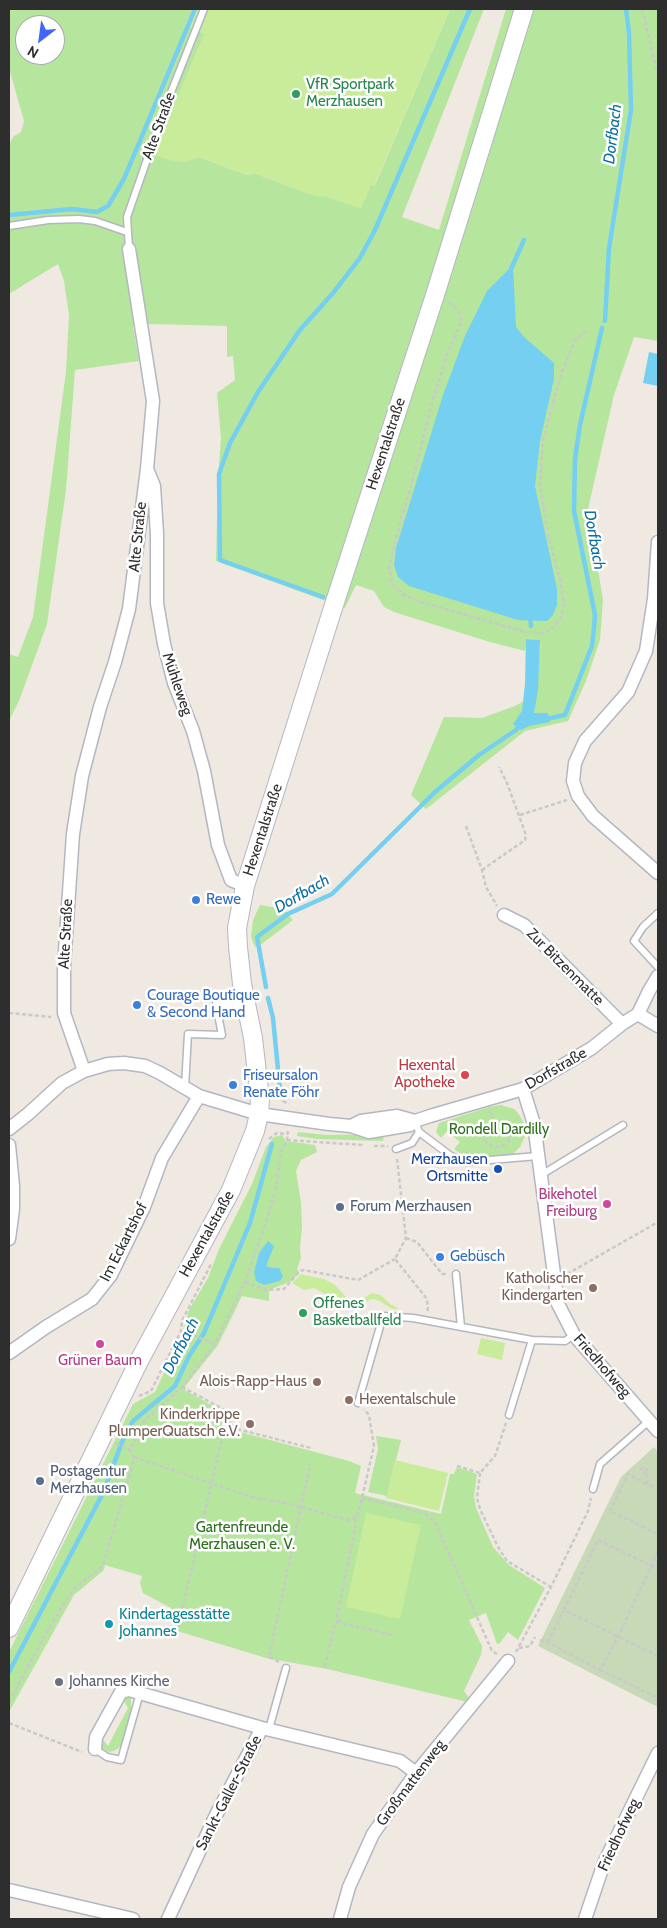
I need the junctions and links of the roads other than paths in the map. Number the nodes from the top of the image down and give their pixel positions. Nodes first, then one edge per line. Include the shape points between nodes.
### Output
1 (204, 9) edge
2 (524, 9) edge
3 (9, 226) edge
4 (127, 232) junction
5 (129, 249) joint
6 (147, 469) junction
7 (658, 542) edge
8 (658, 873) edge
9 (245, 886) junction
10 (658, 912) edge
11 (504, 914) road end
12 (658, 967) edge
13 (658, 976) edge
14 (246, 1005) junction
15 (638, 1014) junction
16 (622, 1024) junction
17 (658, 1025) edge
18 (84, 1071) junction
19 (185, 1087) junction
20 (523, 1089) junction
21 (199, 1096) junction
22 (259, 1114) junction
23 (623, 1125) dead end
24 (417, 1126) junction
25 (9, 1129) edge
26 (9, 1145) edge
27 (396, 1150) road end
28 (538, 1156) junction
29 (541, 1175) junction
30 (9, 1239) edge
31 (456, 1274) road end
32 (461, 1327) junction
33 (574, 1335) junction
34 (532, 1340) junction
35 (9, 1353) edge
36 (358, 1403) road end
37 (509, 1415) road end
38 (649, 1420) junction
39 (658, 1431) edge
40 (593, 1489) road end
41 (9, 1628) edge
42 (508, 1662) road end
43 (286, 1668) road end
44 (141, 1692) junction
45 (265, 1728) junction
46 (95, 1750) joint
47 (658, 1753) edge
48 (416, 1773) junction
49 (9, 1890) edge
50 (134, 1919) edge
51 (168, 1919) edge
52 (340, 1919) edge
53 (585, 1919) edge

1 - 4 lane, Alte Straße via 126,217
2 - 9 main road, Hexentalstraße
3 - 4 lane via 79,218
4 - 5 lane, Alte Straße
5 - 6 street, Alte Straße via 153,401
6 - 9 street, Mühleweg via 154,486 157,603 164,644 204,771 218,846 231,880
6 - 18 street, Alte Straße via 129,609 82,776 73,834 64,1014
7 - 8 street via 646,651 628,692 585,741 575,763 572,781 578,796 593,816
9 - 14 main road, Hexentalstraße via 237,928
10 - 12 lane via 634,941
11 - 16 street, Zur Bitzenmatte via 524,925
13 - 15 street
14 - 19 lane via 216,1004 222,1035 188,1034
14 - 22 main road, Hexentalstraße via 253,1038
15 - 16 street, Dorfstraße
15 - 17 street
16 - 20 street, Dorfstraße via 592,1048
18 - 19 street, Dorfstraße via 108,1064 135,1064 160,1072
18 - 25 street, Dorfstraße via 62,1083
19 - 21 street, Dorfstraße
20 - 24 street, Dorfstraße
20 - 28 street, Friedhofweg via 534,1124
21 - 22 street, Dorfstraße
21 - 35 street, Im Eckartshof via 162,1158 144,1206 111,1275 92,1299
22 - 24 street, Dorfstraße via 351,1126 369,1132
22 - 41 main road, Hexentalstraße via 231,1190 139,1361
23 - 29 lane
24 - 27 lane via 412,1144
24 - 28 lane via 451,1156 466,1162
26 - 30 street via 13,1186
28 - 29 street, Friedhofweg
29 - 33 street, Friedhofweg via 558,1304
31 - 32 lane
32 - 34 lane
32 - 36 lane via 383,1316
33 - 34 lane via 565,1341
33 - 38 street, Friedhofweg
34 - 37 lane
38 - 39 street, Friedhofweg
38 - 40 lane via 600,1464
42 - 48 street, Großmattenweg
43 - 45 lane
44 - 45 street, Sankt-Galler-Straße
44 - 46 street, Sankt-Galler-Straße via 121,1692 96,1737
44 - 46 lane via 122,1760
45 - 48 street via 400,1761
45 - 51 street, Sankt-Galler-Straße via 217,1813
47 - 53 street, Friedhofweg via 604,1863
48 - 52 street, Großmattenweg via 373,1834 349,1887
49 - 50 street

